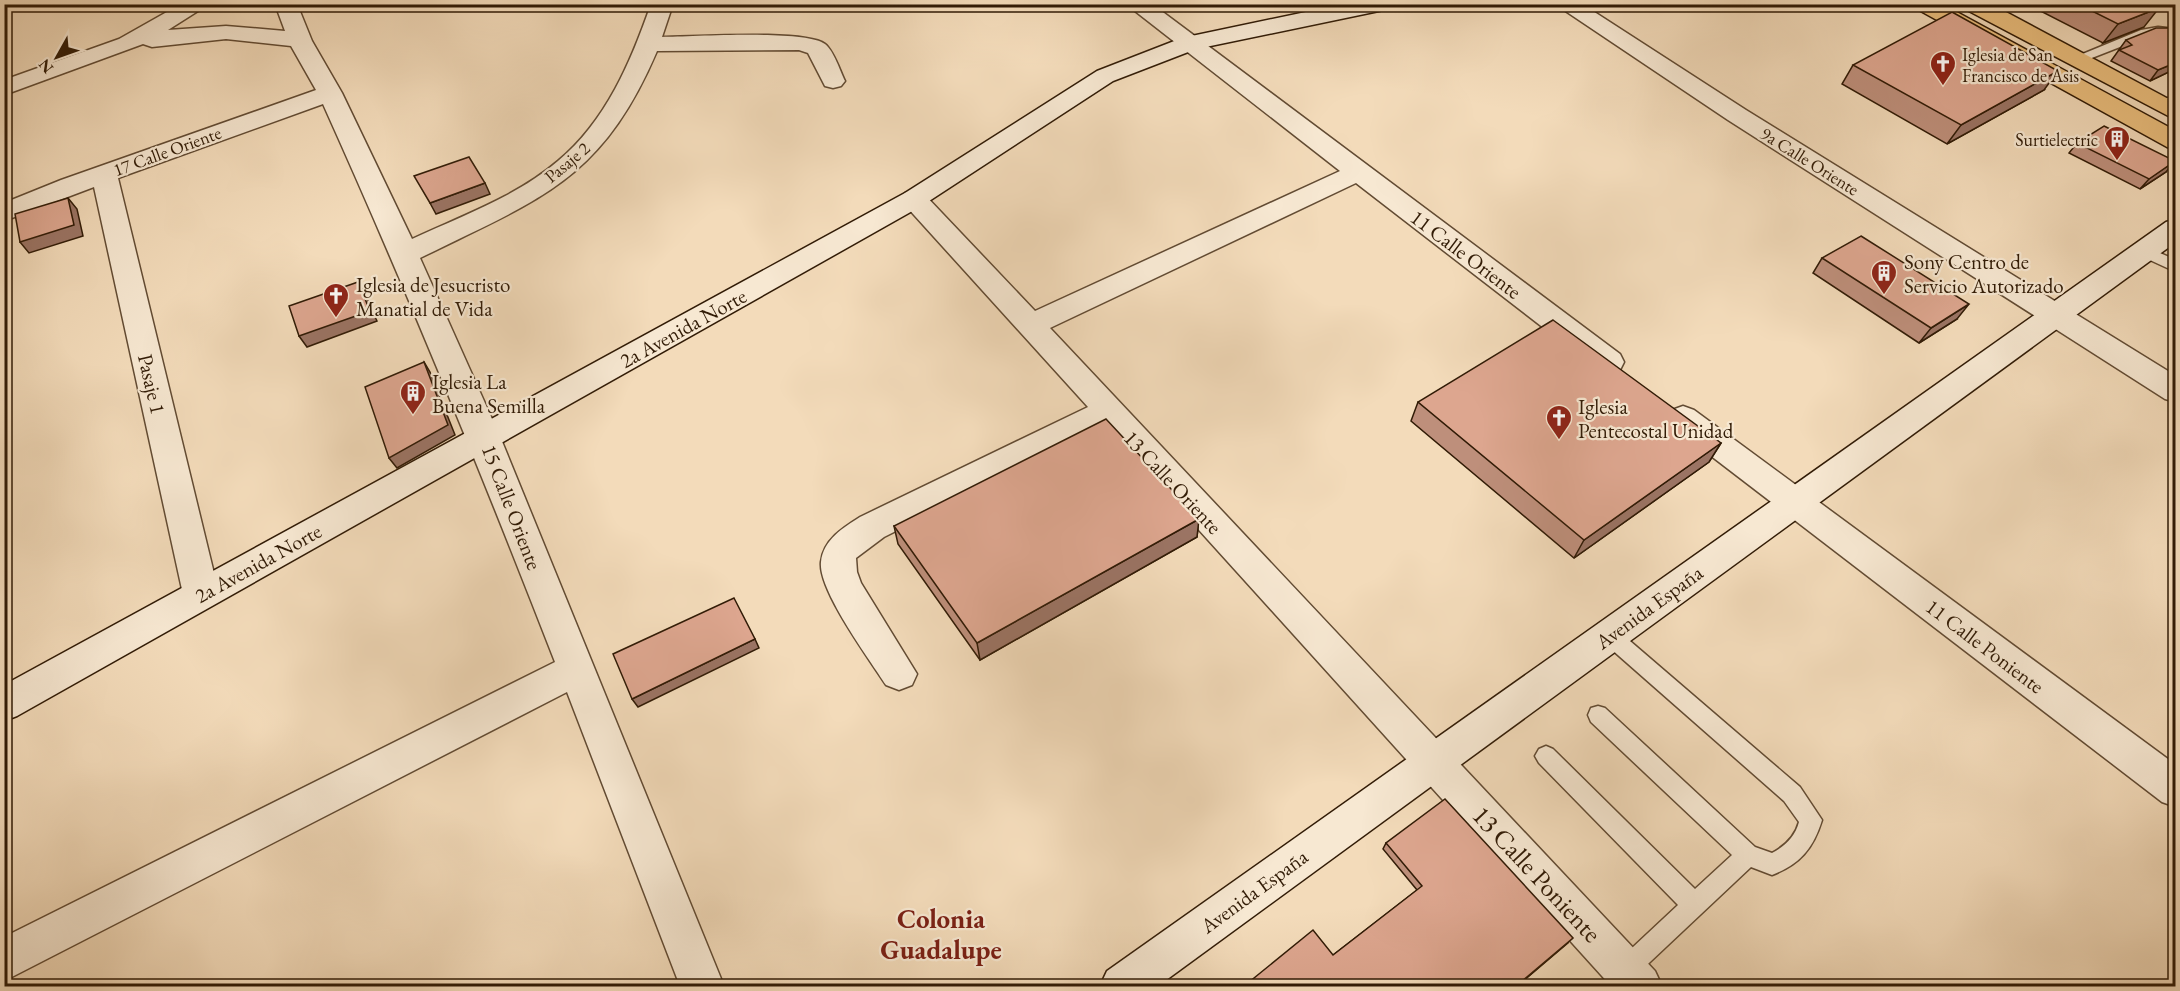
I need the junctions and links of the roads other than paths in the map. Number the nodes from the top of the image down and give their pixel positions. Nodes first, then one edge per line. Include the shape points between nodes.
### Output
1 (198, 4) edge
2 (286, 4) edge
3 (662, 4) edge
4 (1137, 4) edge
5 (1379, 4) edge
6 (1566, 4) edge
7 (1925, 4) edge
8 (1951, 4) edge
9 (1973, 4) edge
10 (2175, 33) edge
11 (300, 41) junction
12 (1190, 43) junction
13 (650, 44) junction
14 (127, 45) junction
15 (2074, 60) junction
16 (833, 81) dead end
17 (4, 88) edge
18 (330, 93) junction
19 (2171, 105) edge
20 (2175, 126) edge
21 (2175, 142) edge
22 (1358, 172) junction
23 (104, 174) junction
24 (914, 199) junction
25 (4, 213) edge
26 (2175, 228) edge
27 (2144, 251) junction
28 (405, 254) junction
29 (2175, 267) edge
30 (2056, 314) junction
31 (1029, 326) junction
32 (1634, 381) edge
33 (2175, 391) edge
34 (1662, 402) edge
35 (1108, 411) junction
36 (485, 439) junction
37 (1795, 503) junction
38 (201, 594) junction
39 (1609, 635) junction
40 (575, 670) junction
41 (899, 674) dead end
42 (4, 704) edge
43 (1598, 715) dead end
44 (1546, 756) dead end
45 (1434, 762) junction
46 (2175, 789) edge
47 (1748, 855) junction
48 (1695, 906) junction
49 (4, 960) edge
50 (1633, 978) edge
51 (702, 987) edge
52 (1122, 987) edge

1 - 14 street
2 - 11 street, 15 Calle Oriente
3 - 13 street, Pasaje 2
4 - 12 street, 11 Calle Oriente
5 - 12 street, 2a Avenida Norte
6 - 30 street, 9a Calle Oriente via 1737,116
7 - 21 main road
8 - 20 main road
9 - 15 main road
10 - 15 lane via 2145,33
11 - 14 street via 264,33 223,31
11 - 18 street, 15 Calle Oriente
12 - 22 street, 11 Calle Oriente
12 - 24 street, 2a Avenida Norte via 1105,76
13 - 16 street via 802,43 817,49
13 - 28 street, Pasaje 2 via 609,120 567,167
14 - 17 street
15 - 19 main road
18 - 23 street, 17 Calle Oriente
18 - 28 street, 15 Calle Oriente
22 - 31 street
22 - 32 street, 11 Calle Oriente
23 - 25 street, 17 Calle Oriente
23 - 38 street, Pasaje 1
24 - 31 street, 13 Calle Oriente
24 - 36 street, 2a Avenida Norte
26 - 27 street, Avenida España
27 - 29 lane
27 - 30 street, Avenida España
28 - 36 street, 15 Calle Oriente
30 - 33 street, 9a Calle Oriente
30 - 37 street, Avenida España
31 - 35 street, 13 Calle Oriente
34 - 37 street
35 - 41 street via 872,526 849,542 838,561 840,581
35 - 45 street, 13 Calle Oriente
36 - 38 street, 2a Avenida Norte
36 - 40 street, 15 Calle Oriente
37 - 39 street, Avenida España
37 - 46 street, 11 Calle Poniente
38 - 42 street, 2a Avenida Norte
39 - 45 street, Avenida España
39 - 47 lane via 1791,794 1811,820 1805,841 1786,858 1772,864
40 - 49 street
40 - 51 street, 15 Calle Oriente
43 - 47 lane
44 - 48 lane
45 - 50 street, 13 Calle Poniente
45 - 52 street, Avenida España
47 - 48 lane
48 - 50 lane

